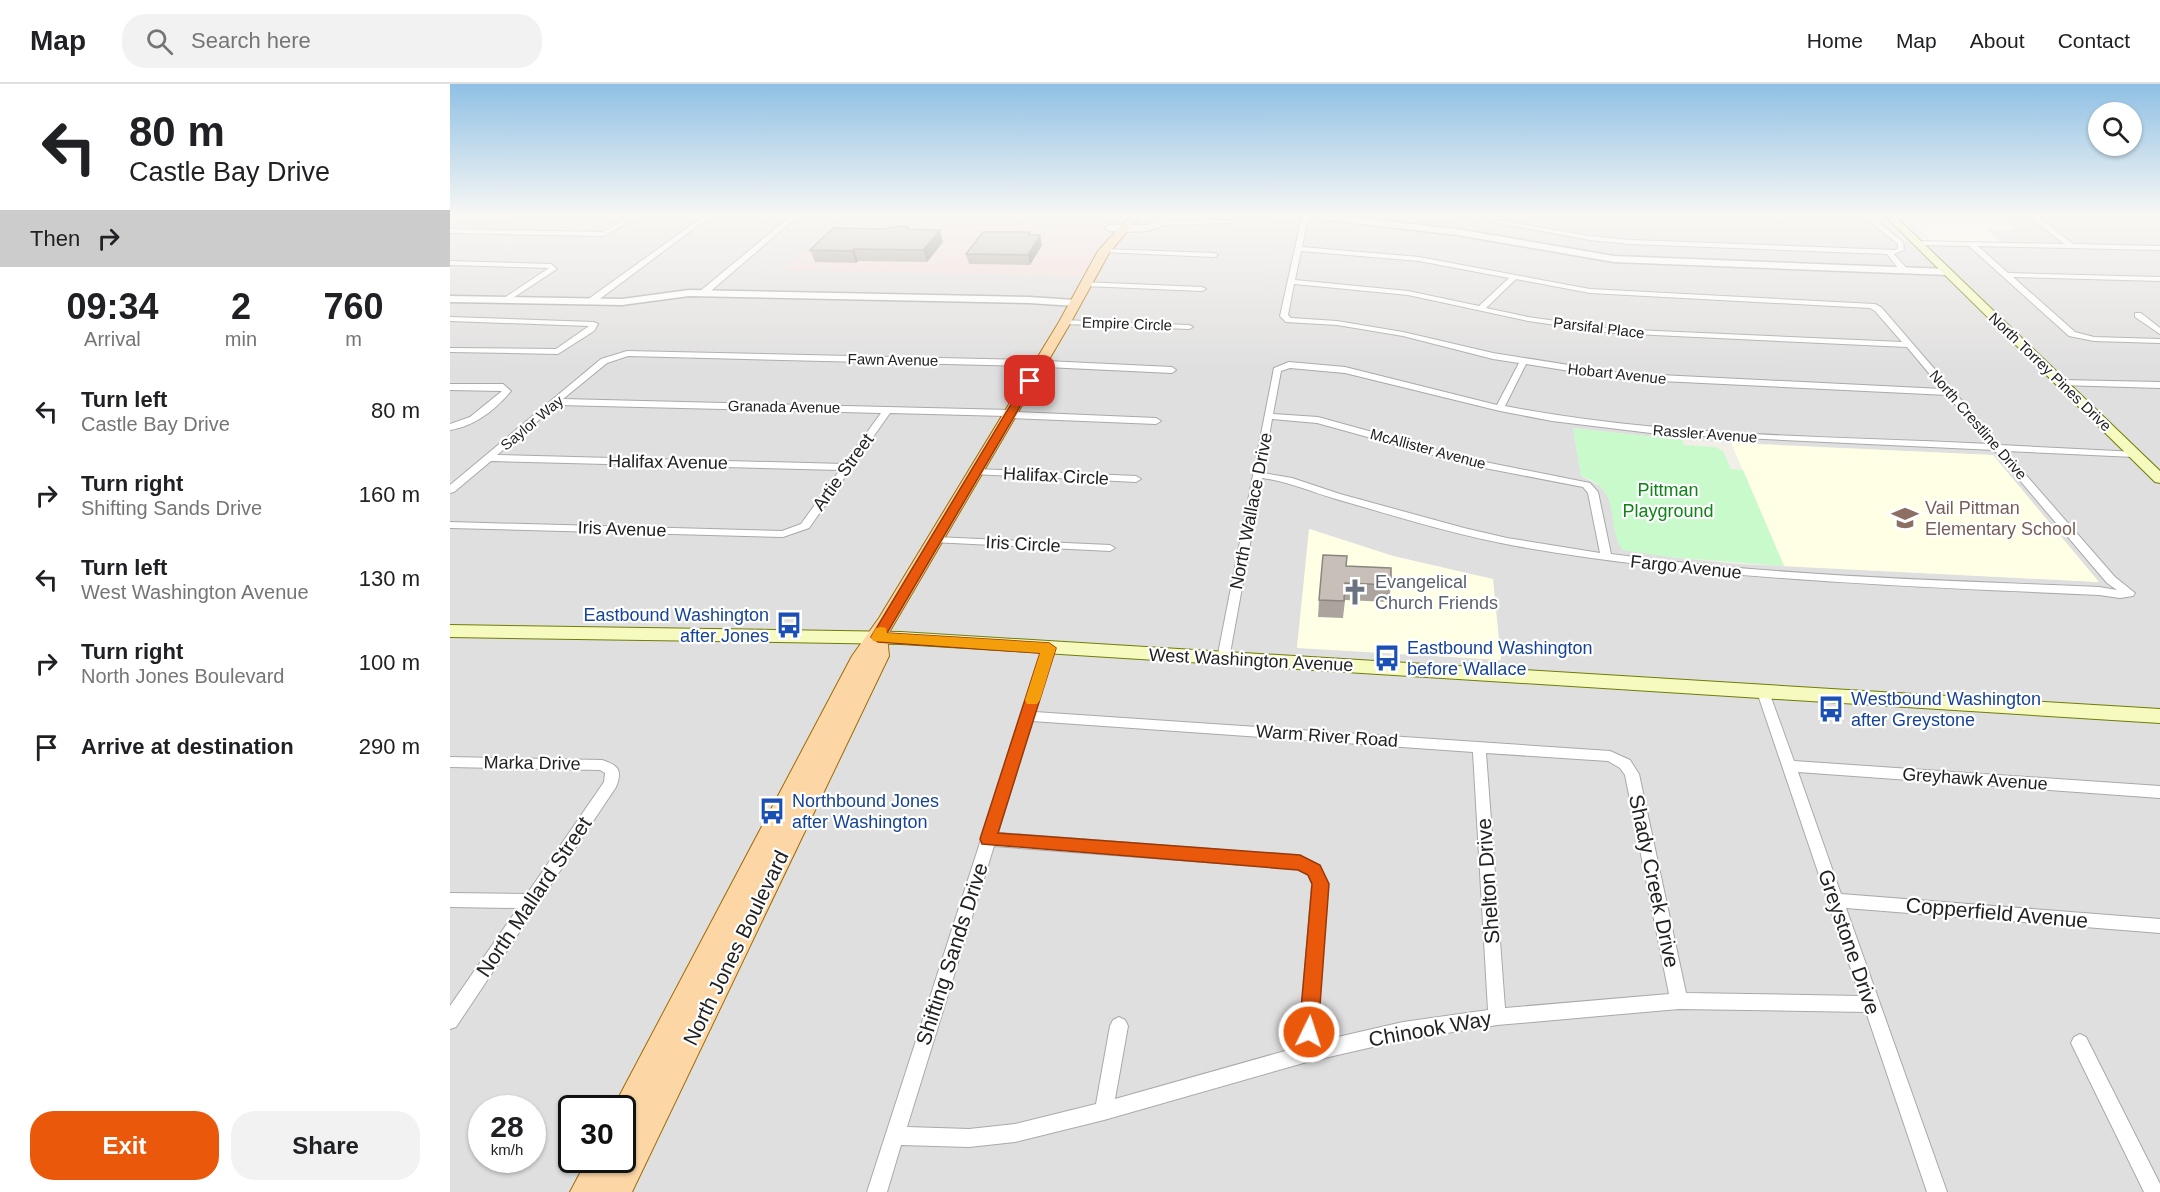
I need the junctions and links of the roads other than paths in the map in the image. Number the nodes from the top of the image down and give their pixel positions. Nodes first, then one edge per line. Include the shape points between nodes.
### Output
1 (551, 267) edge
2 (638, 267) edge
3 (734, 267) edge
4 (1095, 267) edge
5 (1295, 267) edge
6 (1460, 267) edge
7 (1815, 267) edge
8 (1898, 267) edge
9 (1943, 267) edge
10 (1995, 267) edge
11 (1901, 270) junction
12 (1948, 272) junction
13 (2004, 275) junction
14 (1514, 277) junction
15 (2160, 279) edge
16 (1292, 282) junction
17 (1085, 284) junction
18 (1202, 289) dead end
19 (702, 294) junction
20 (450, 299) edge
21 (507, 300) junction
22 (590, 302) junction
23 (1075, 303) junction
24 (1481, 308) junction
25 (2138, 315) dead end
26 (450, 319) edge
27 (460, 319) junction
28 (1065, 322) junction
29 (450, 326) edge
30 (1189, 327) dead end
31 (2160, 332) edge
32 (2160, 341) edge
33 (1909, 345) junction
34 (450, 350) edge
35 (615, 356) joint
36 (1523, 362) junction
37 (1039, 364) junction
38 (1283, 366) joint
39 (1172, 370) dead end
40 (2062, 382) junction
41 (2160, 385) edge
42 (450, 387) edge
43 (1948, 392) junction
44 (558, 402) junction
45 (1500, 408) junction
46 (888, 409) junction
47 (1010, 414) junction
48 (1269, 416) junction
49 (1156, 421) dead end
50 (454, 427) edge
51 (1998, 448) junction
52 (2134, 454) junction
53 (490, 458) junction
54 (846, 467) junction
55 (976, 472) junction
56 (1258, 476) junction
57 (2160, 479) edge
58 (1136, 480) dead end
59 (450, 490) edge
60 (450, 525) edge
61 (794, 532) joint
62 (936, 540) junction
63 (1110, 548) dead end
64 (1606, 557) junction
65 (2125, 594) joint
66 (450, 631) edge
67 (878, 637) junction
68 (1049, 648) junction
69 (1223, 659) junction
70 (1763, 692) junction
71 (1027, 716) junction
72 (2160, 716) edge
73 (1479, 746) junction
74 (450, 762) edge
75 (1625, 764) joint
76 (1790, 766) junction
77 (612, 770) joint
78 (2160, 792) edge
79 (988, 839) junction
80 (450, 900) edge
81 (1834, 900) junction
82 (531, 901) junction
83 (2160, 926) edge
84 (1679, 1001) junction
85 (1871, 1004) junction
86 (1497, 1017) junction
87 (450, 1021) edge
88 (1119, 1026) dead end
89 (2079, 1043) dead end
90 (1307, 1053) junction
91 (635, 1095) edge
92 (1104, 1111) junction
93 (894, 1136) junction
94 (596, 1173) edge
95 (586, 1192) edge
96 (616, 1192) edge
97 (877, 1192) edge
98 (1937, 1192) edge
99 (2154, 1192) edge

1 - 21 street
2 - 22 street
3 - 19 street
4 - 17 main road, North Jones Boulevard
5 - 16 street
6 - 14 street
7 - 11 street
8 - 11 street
9 - 12 main road, North Torrey Pines Drive
10 - 13 street
11 - 12 street
12 - 40 main road, North Torrey Pines Drive
13 - 15 street
13 - 32 street via 2079,337
14 - 24 street
14 - 33 street, North Crestline Drive via 1621,294 1872,306
16 - 24 street, Parsifal Place via 1375,288
16 - 36 street, Hobart Avenue via 1284,316 1289,320 1403,334
17 - 18 street
17 - 23 main road, North Jones Boulevard
19 - 22 street
19 - 23 street
20 - 21 street
21 - 22 street
23 - 28 main road, North Jones Boulevard
24 - 33 street, Parsifal Place via 1566,326 1612,331
25 - 31 street
26 - 27 street
27 - 29 street
27 - 34 street via 594,324 558,352
28 - 30 street, Empire Circle
28 - 37 main road, North Jones Boulevard
33 - 43 street, North Crestline Drive
35 - 37 street, Fawn Avenue via 627,353
35 - 44 street, Saylor Way via 604,361
36 - 43 street, Hobart Avenue via 1662,380
36 - 45 street
37 - 39 street, Fawn Avenue
37 - 47 main road, North Jones Boulevard
38 - 45 street, Rassler Avenue via 1345,370
38 - 48 street, North Wallace Drive via 1277,370
40 - 41 street
40 - 52 main road, North Torrey Pines Drive
42 - 50 street via 507,390
43 - 51 street, North Crestline Drive
44 - 46 street, Granada Avenue
44 - 53 street, Saylor Way
45 - 51 street, Rassler Avenue via 1659,431
46 - 47 street, Granada Avenue
46 - 54 street, Artie Street
47 - 49 street, Granada Avenue
47 - 55 main road, North Jones Boulevard
48 - 56 street, North Wallace Drive
48 - 64 street, McAllister Avenue via 1318,420 1469,462 1587,485 1593,492
51 - 52 street, Rassler Avenue
51 - 65 street, North Crestline Drive via 2111,580 2128,590
52 - 57 main road, North Torrey Pines Drive
53 - 54 street, Halifax Avenue
53 - 59 street, Saylor Way
54 - 61 street, Artie Street via 804,526
55 - 58 street, Halifax Circle
55 - 62 main road, North Jones Boulevard
56 - 64 street, Fargo Avenue via 1287,479 1453,529
56 - 69 street, North Wallace Drive
60 - 61 street, Iris Avenue
62 - 63 street, Iris Circle
62 - 67 main road, North Jones Boulevard
64 - 65 street, Fargo Avenue via 1734,572
66 - 67 main road, West Washington Avenue
67 - 68 main road, West Washington Avenue
67 - 91 main road, North Jones Boulevard via 862,656
67 - 96 main road, North Jones Boulevard via 879,656
68 - 69 main road, West Washington Avenue
68 - 71 street, Shifting Sands Drive
69 - 70 main road, West Washington Avenue
70 - 72 main road, West Washington Avenue
70 - 76 street, Greystone Drive
71 - 73 street, Warm River Road
71 - 79 street, Shifting Sands Drive
73 - 75 street, Warm River Road via 1610,756
73 - 86 street, Shelton Drive
74 - 77 street, Marka Drive via 602,765
75 - 84 street, Shady Creek Drive via 1632,774
76 - 78 street, Greyhawk Avenue
76 - 81 street, Greystone Drive
77 - 82 street, North Mallard Street via 611,783
79 - 90 street via 1300,862 1314,870 1320,884
79 - 93 street, Shifting Sands Drive
80 - 82 street
81 - 83 street, Copperfield Avenue
81 - 85 street, Greystone Drive
82 - 87 street, North Mallard Street
84 - 85 street, Chinook Way
84 - 86 street, Chinook Way
85 - 98 street, Greystone Drive
86 - 90 street, Chinook Way via 1403,1031
88 - 92 street
89 - 99 street
90 - 92 street, Chinook Way
92 - 93 street, Chinook Way via 1015,1133 969,1138
93 - 97 street, Shifting Sands Drive
94 - 95 main road

